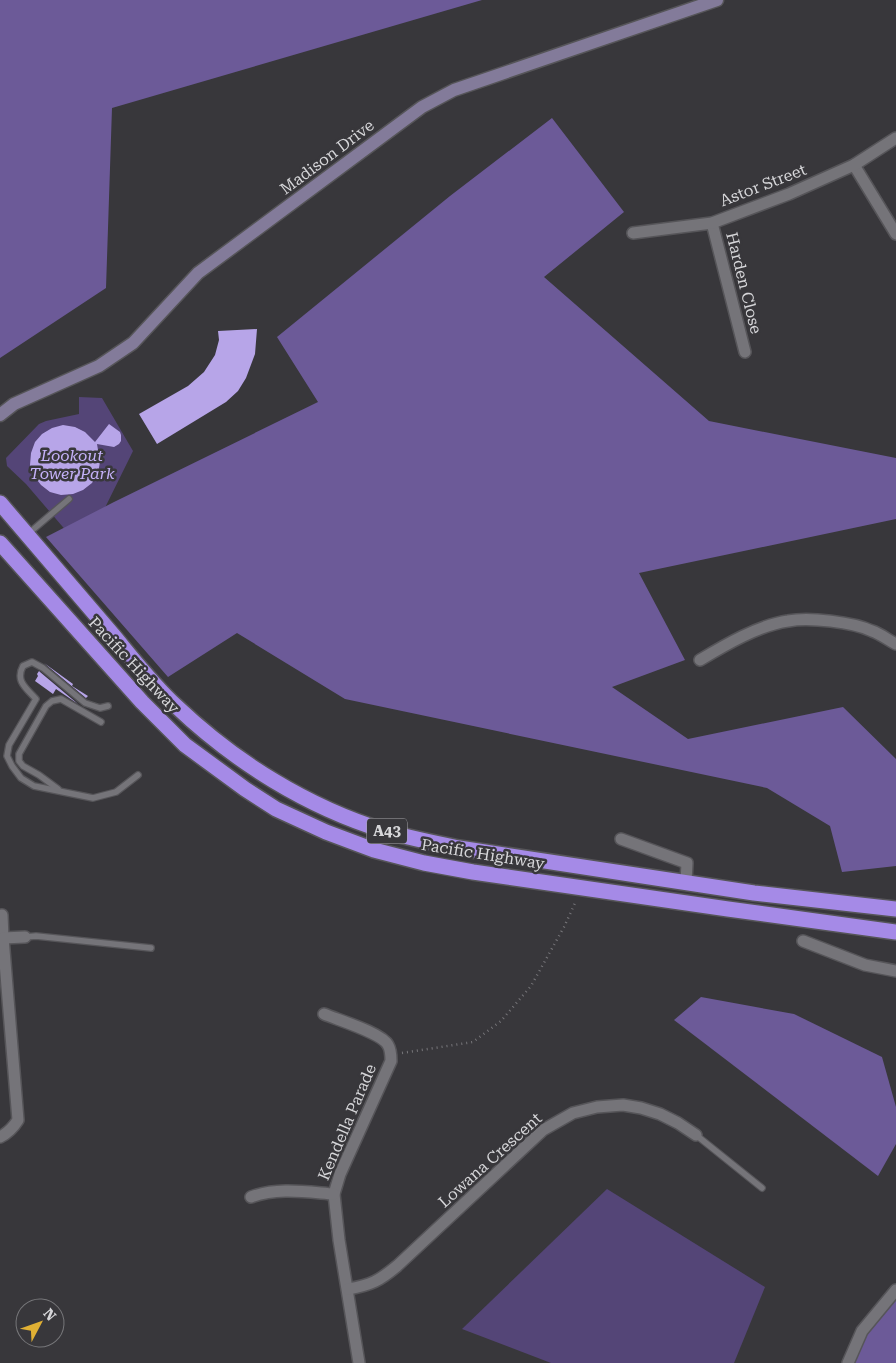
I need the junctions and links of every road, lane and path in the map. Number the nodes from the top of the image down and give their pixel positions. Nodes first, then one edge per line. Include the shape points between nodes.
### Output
1 (716, 0) edge
2 (896, 138) edge
3 (854, 165) junction
4 (712, 223) junction
5 (632, 233) dead end
6 (896, 234) edge
7 (745, 352) dead end
8 (0, 415) edge
9 (70, 499) dead end
10 (0, 503) edge
11 (27, 535) junction
12 (0, 543) edge
13 (896, 644) edge
14 (700, 660) dead end
15 (108, 706) dead end
16 (101, 722) dead end
17 (138, 775) dead end
18 (60, 790) junction
19 (621, 839) dead end
20 (686, 882) junction
21 (583, 887) junction
22 (896, 909) edge
23 (2, 915) dead end
24 (896, 932) edge
25 (26, 937) joint
26 (3, 938) junction
27 (802, 942) dead end
28 (152, 948) dead end
29 (896, 972) edge
30 (324, 1014) dead end
31 (391, 1055) junction
32 (696, 1135) joint
33 (0, 1137) edge
34 (762, 1188) dead end
35 (334, 1194) junction
36 (251, 1196) dead end
37 (348, 1289) junction
38 (896, 1290) edge
39 (360, 1363) edge
40 (848, 1363) edge

1 - 8 main road, Madison Drive via 454,90 422,107 198,273 133,343 99,366 14,404
2 - 3 street, Astor Street
3 - 4 street, Astor Street
3 - 6 street
4 - 5 street, Astor Street
4 - 7 street, Harden Close
9 - 11 lane
10 - 11 highway, Pacific Highway / A43
11 - 20 highway, Pacific Highway / A43 via 175,706 235,755 285,787 355,820 423,841
12 - 21 highway, Pacific Highway / A43 via 142,702 185,745 276,809 374,850 424,863
13 - 14 street via 872,630 835,621 788,620 738,638
15 - 18 lane via 100,708 85,703 32,662 20,673 21,681 36,699 9,745 7,756 21,778 34,786
16 - 18 lane via 61,699 46,706 19,754 19,761
17 - 18 lane via 116,792 93,798
19 - 20 street via 686,863
20 - 22 highway, Pacific Highway / A43
21 - 24 highway, Pacific Highway / A43
21 - 31 path via 530,986 501,1021 473,1042
23 - 26 street
25 - 26 street
25 - 28 lane
26 - 33 street via 18,1120 8,1133
27 - 29 street via 865,965
30 - 31 street, Kendella Parade via 376,1034 388,1043
31 - 35 street, Kendella Parade
32 - 34 lane
32 - 37 street, Lowana Crescent via 678,1123 642,1108 623,1105 597,1107 573,1114 543,1130 383,1278 366,1286
35 - 36 street via 279,1190
35 - 37 street, Kendella Parade
37 - 39 street, Kendella Parade
38 - 40 street via 862,1331

